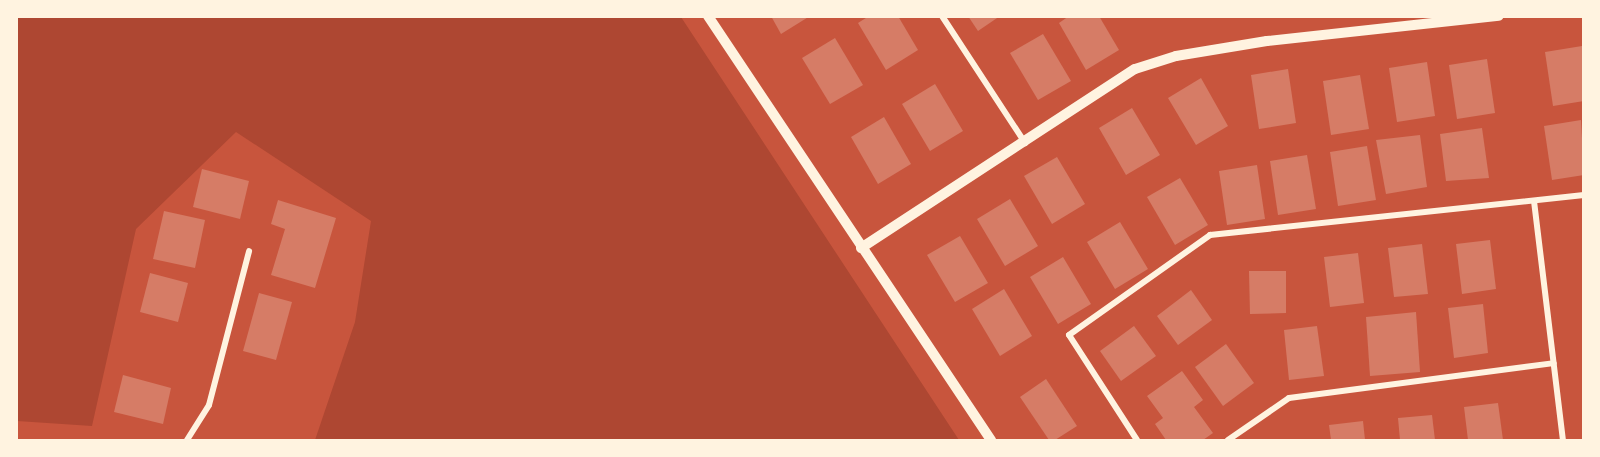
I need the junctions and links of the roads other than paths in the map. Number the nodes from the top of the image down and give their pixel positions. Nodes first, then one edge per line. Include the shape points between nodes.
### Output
1 (708, 16) edge
2 (942, 16) edge
3 (1499, 16) edge
4 (1025, 143) junction
5 (1584, 195) edge
6 (1534, 201) junction
7 (861, 248) junction
8 (249, 250) dead end
9 (1554, 363) junction
10 (187, 441) edge
11 (991, 441) edge
12 (1137, 441) edge
13 (1227, 441) edge
14 (1563, 441) edge

1 - 7 street
2 - 4 street
3 - 4 street via 1176,56 1135,69
4 - 7 street
5 - 6 street
6 - 9 street
6 - 12 street via 1210,235 1069,335
7 - 11 street
8 - 10 street via 209,405
9 - 13 street via 1289,398
9 - 14 street

